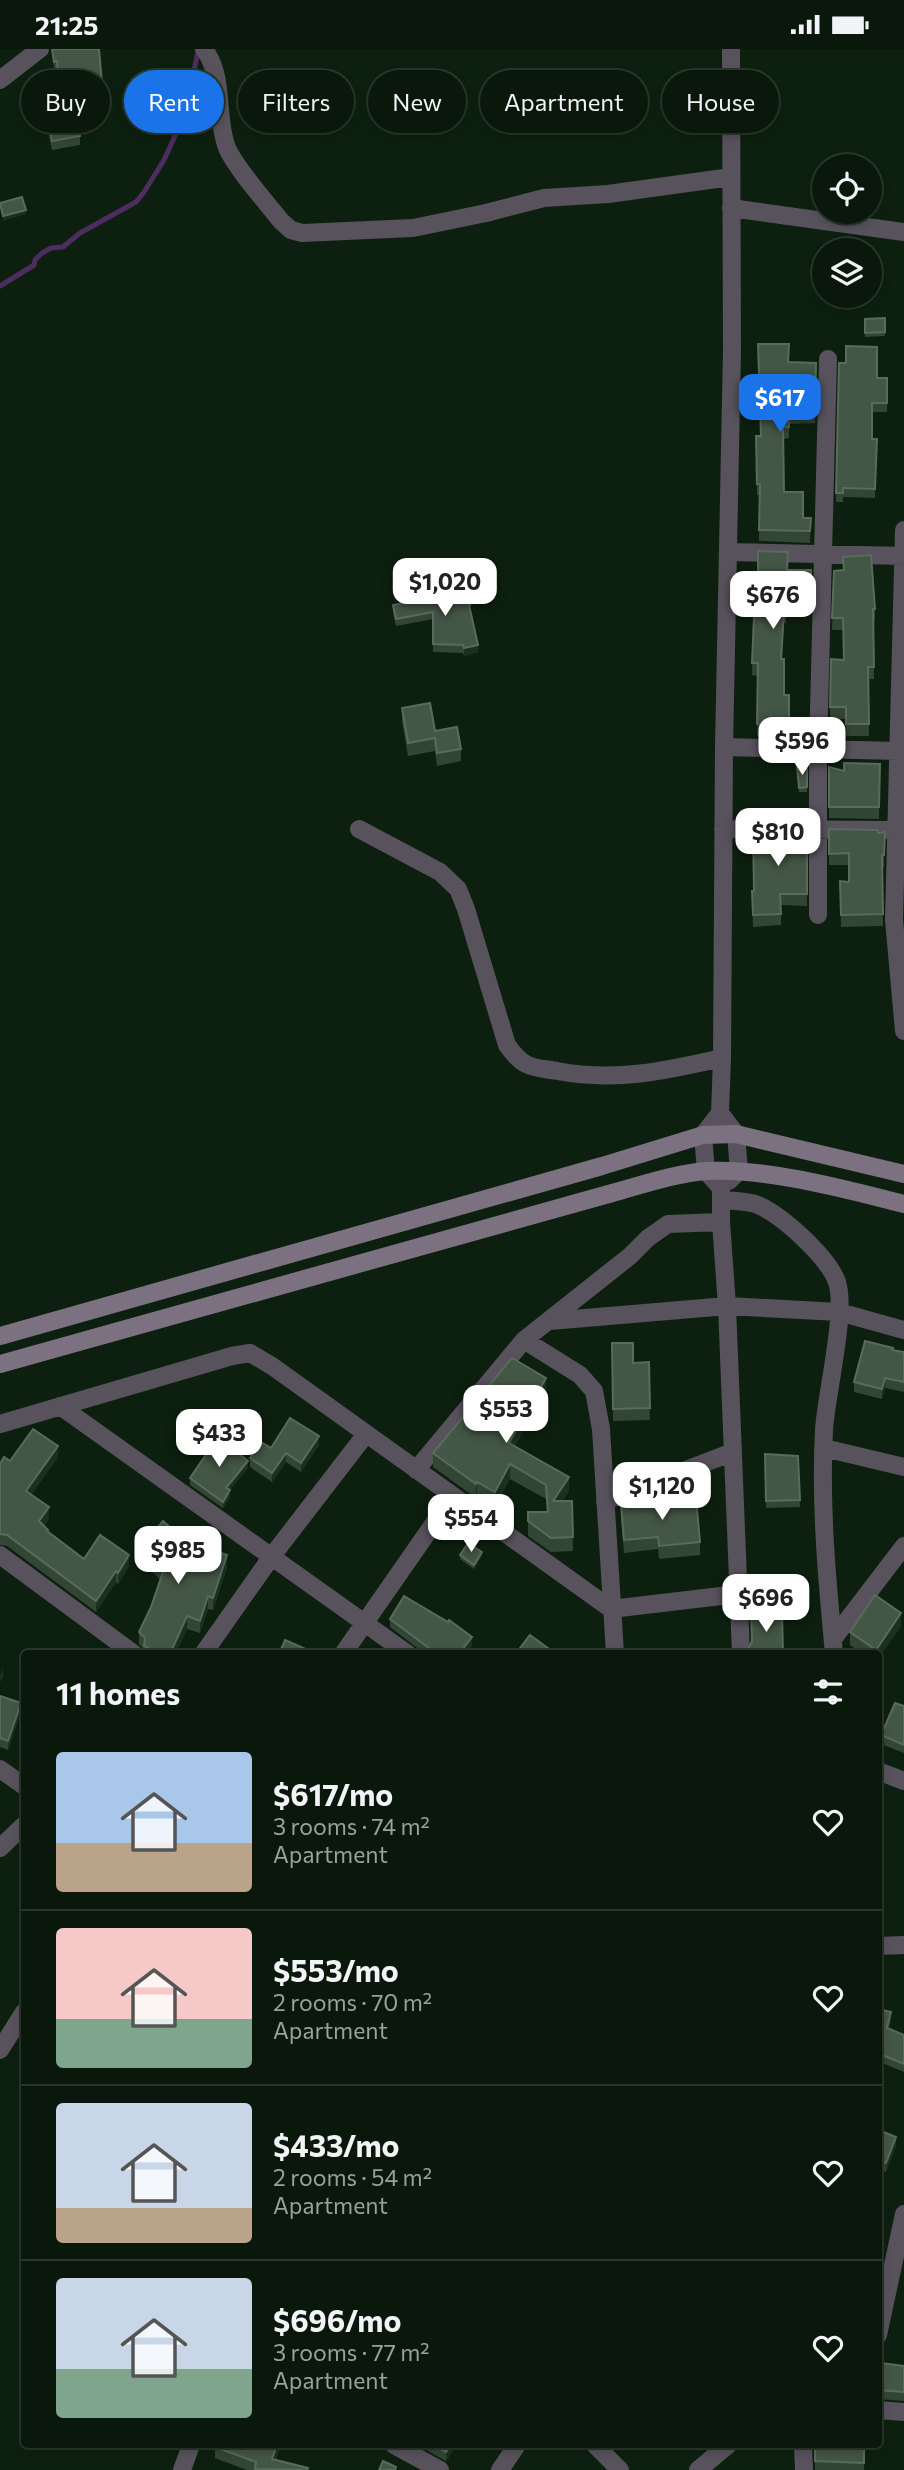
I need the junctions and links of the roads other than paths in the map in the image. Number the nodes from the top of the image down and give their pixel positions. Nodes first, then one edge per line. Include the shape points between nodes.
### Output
1 (40, 49) edge
2 (204, 49) edge
3 (731, 49) edge
4 (0, 80) edge
5 (731, 177) junction
6 (731, 208) junction
7 (904, 232) edge
8 (828, 359) dead end
9 (904, 530) edge
10 (728, 552) junction
11 (823, 554) junction
12 (904, 556) edge
13 (903, 605) edge
14 (901, 745) edge
15 (724, 747) junction
16 (818, 749) junction
17 (359, 829) dead end
18 (723, 829) junction
19 (818, 829) junction
20 (898, 830) junction
21 (818, 915) dead end
22 (899, 922) edge
23 (904, 1031) edge
24 (722, 1059) junction
25 (720, 1113) junction
26 (736, 1134) junction
27 (704, 1135) junction
28 (706, 1171) junction
29 (739, 1171) junction
30 (904, 1174) edge
31 (721, 1194) junction
32 (904, 1204) edge
33 (721, 1222) junction
34 (727, 1306) junction
35 (839, 1312) junction
36 (550, 1321) junction
37 (904, 1330) edge
38 (0, 1336) edge
39 (524, 1340) junction
40 (0, 1364) edge
41 (60, 1406) junction
42 (0, 1425) edge
43 (366, 1434) junction
44 (824, 1448) junction
45 (733, 1452) junction
46 (904, 1467) edge
47 (416, 1470) junction
48 (453, 1496) junction
49 (605, 1501) junction
50 (904, 1546) edge
51 (0, 1555) edge
52 (272, 1556) junction
53 (738, 1594) junction
54 (611, 1609) junction
55 (363, 1622) junction
56 (833, 1646) edge
57 (129, 1650) edge
58 (206, 1650) edge
59 (346, 1650) edge
60 (402, 1650) edge
61 (615, 1650) edge
62 (741, 1650) edge
63 (0, 1769) edge
64 (882, 1773) edge
65 (904, 1781) edge
66 (21, 1784) edge
67 (21, 1828) edge
68 (0, 1848) edge
69 (882, 1944) edge
70 (904, 1945) edge
71 (21, 2017) edge
72 (0, 2050) edge
73 (904, 2214) edge
74 (882, 2316) edge
75 (882, 2410) edge
76 (904, 2412) edge
77 (190, 2448) edge
78 (400, 2448) edge
79 (515, 2448) edge
80 (598, 2448) edge
81 (724, 2448) edge
82 (803, 2448) edge
83 (182, 2470) edge
84 (440, 2470) edge
85 (500, 2470) edge
86 (620, 2470) edge
87 (698, 2470) edge
88 (804, 2470) edge

1 - 4 street
2 - 5 street via 214,62 229,152 281,221 302,233 413,228 544,198
3 - 5 street
5 - 6 street
6 - 7 street
6 - 10 street
8 - 11 street
9 - 12 street
10 - 11 street
10 - 15 street
11 - 12 street
11 - 16 street
12 - 13 street
13 - 14 street
14 - 16 street
14 - 20 street
15 - 16 street
15 - 18 street
16 - 19 street
17 - 24 street via 440,872 458,889 507,1045 526,1064 587,1077 621,1077
18 - 19 street
18 - 24 street
19 - 20 street
19 - 21 street
20 - 22 street
22 - 23 street
24 - 25 street
25 - 26 street
25 - 27 street
26 - 27 main road
26 - 29 street
26 - 30 main road
27 - 28 street
27 - 38 main road
28 - 29 main road
28 - 31 street
28 - 40 main road via 634,1187
29 - 31 street
29 - 32 main road
31 - 33 street
31 - 35 street via 769,1211 812,1247 831,1269 838,1286
33 - 34 street
33 - 36 street via 668,1224
34 - 35 street
34 - 36 street
34 - 45 street
35 - 37 street
35 - 44 street
36 - 39 street
39 - 47 street
39 - 49 street via 580,1375 594,1391
41 - 42 street
41 - 43 street via 250,1353
41 - 52 street
43 - 47 street
43 - 52 street
44 - 46 street
44 - 56 street via 822,1507
45 - 49 street
45 - 53 street
47 - 48 street
48 - 54 street
48 - 55 street
49 - 54 street
50 - 56 street
51 - 57 street
52 - 55 street
52 - 58 street
53 - 54 street
53 - 62 street
54 - 61 street
55 - 59 street
55 - 60 street
63 - 66 street
64 - 65 street
67 - 68 street
69 - 70 street
71 - 72 street
73 - 74 street
75 - 76 street
77 - 83 street
78 - 84 street
79 - 85 street
80 - 86 street
81 - 87 street
82 - 88 street

